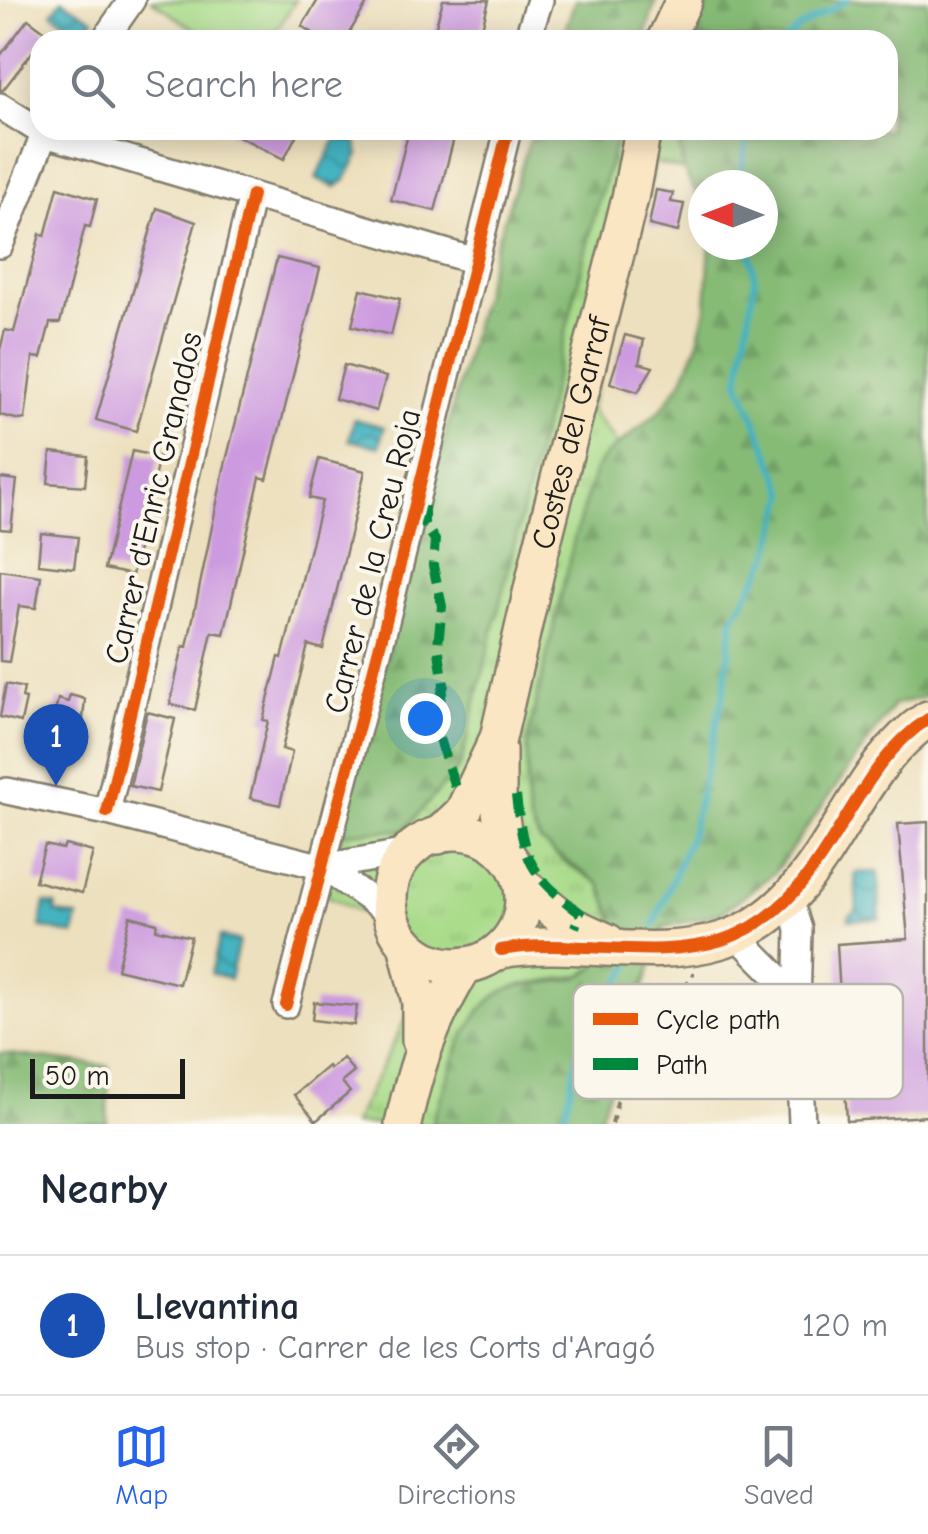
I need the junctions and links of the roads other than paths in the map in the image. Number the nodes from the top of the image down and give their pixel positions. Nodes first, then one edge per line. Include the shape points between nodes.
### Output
1 (132, 0) edge
2 (540, 0) edge
3 (684, 0) edge
4 (111, 30) edge
5 (530, 30) edge
6 (670, 30) edge
7 (0, 106) edge
8 (30, 123) edge
9 (43, 140) edge
10 (72, 140) edge
11 (505, 140) edge
12 (641, 140) edge
13 (252, 195) junction
14 (0, 245) edge
15 (475, 261) junction
16 (928, 719) edge
17 (498, 738) junction
18 (2, 787) edge
19 (107, 812) junction
20 (423, 844) junction
21 (506, 853) junction
22 (323, 867) junction
23 (522, 886) junction
24 (789, 898) junction
25 (398, 929) junction
26 (737, 934) junction
27 (619, 947) junction
28 (501, 950) junction
29 (465, 966) junction
30 (784, 984) edge
31 (798, 984) edge
32 (286, 1005) dead end
33 (418, 1061) junction
34 (801, 1099) edge
35 (392, 1124) edge
36 (402, 1124) edge
37 (802, 1124) edge

1 - 4 street
2 - 5 street
3 - 6 main road
7 - 8 street
9 - 14 street
10 - 13 street
11 - 15 street, Carrer de la Creu Roja
12 - 17 main road, Costes del Garraf
13 - 15 street
13 - 19 street, Carrer d'Enric Granados
15 - 22 street, Carrer de la Creu Roja
16 - 24 main road via 894,746
17 - 20 main road via 463,812
17 - 21 main road
18 - 19 street
19 - 22 street
20 - 21 main road via 467,832
20 - 22 street
20 - 25 main road via 392,875 389,900
21 - 23 main road
22 - 25 street
22 - 32 street, Carrer de la Creu Roja
23 - 27 main road via 573,926
23 - 28 main road via 518,922
24 - 26 main road
24 - 31 street via 799,929
25 - 29 main road via 432,962
25 - 33 main road via 420,1002
26 - 27 main road via 692,946
26 - 30 street
27 - 28 main road
28 - 29 main road
29 - 33 main road
33 - 35 main road
33 - 36 main road
34 - 37 street

